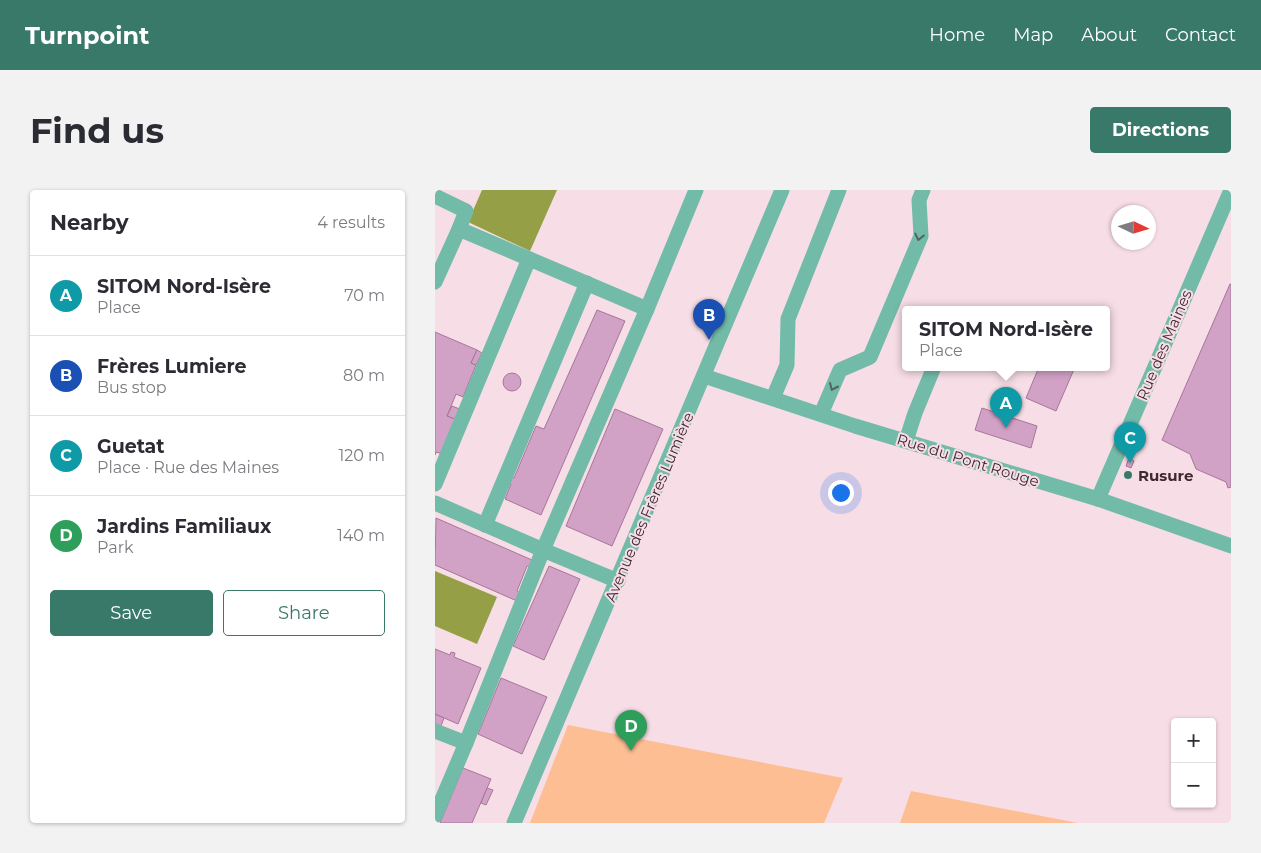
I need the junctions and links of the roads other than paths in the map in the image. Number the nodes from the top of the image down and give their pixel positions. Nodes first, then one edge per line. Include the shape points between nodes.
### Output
1 (696, 190) edge
2 (782, 190) edge
3 (839, 190) edge
4 (923, 190) edge
5 (1231, 190) edge
6 (435, 196) edge
7 (459, 229) junction
8 (529, 259) junction
9 (435, 282) edge
10 (587, 283) junction
11 (647, 309) junction
12 (932, 371) edge
13 (704, 376) junction
14 (773, 398) junction
15 (821, 414) junction
16 (906, 441) junction
17 (435, 484) edge
18 (1098, 500) junction
19 (435, 503) edge
20 (485, 525) junction
21 (1231, 546) edge
22 (543, 550) junction
23 (618, 581) junction
24 (435, 731) edge
25 (466, 744) junction
26 (435, 816) edge
27 (514, 823) edge

1 - 11 street
2 - 13 street, Avenue des Frères Lumière
3 - 14 street via 788,319 787,365
4 -> 15 street via 919,200 921,236 870,357 840,370
5 - 18 street, Rue des Maines
6 - 7 street via 466,211
7 - 8 street
7 - 9 street
8 - 10 street
8 - 17 street
10 - 11 street
10 - 20 street
11 - 22 street
12 - 16 street
13 - 14 street, Rue du Pont Rouge
13 - 23 street, Avenue des Frères Lumière
14 - 15 street, Rue du Pont Rouge
15 - 16 street, Rue du Pont Rouge
16 - 18 street, Rue du Pont Rouge
18 - 21 street, Rue du Pont Rouge
19 - 20 street
20 - 22 street
22 - 23 street
22 - 25 street
23 - 27 street, Avenue des Frères Lumière
24 - 25 street
25 - 26 street

